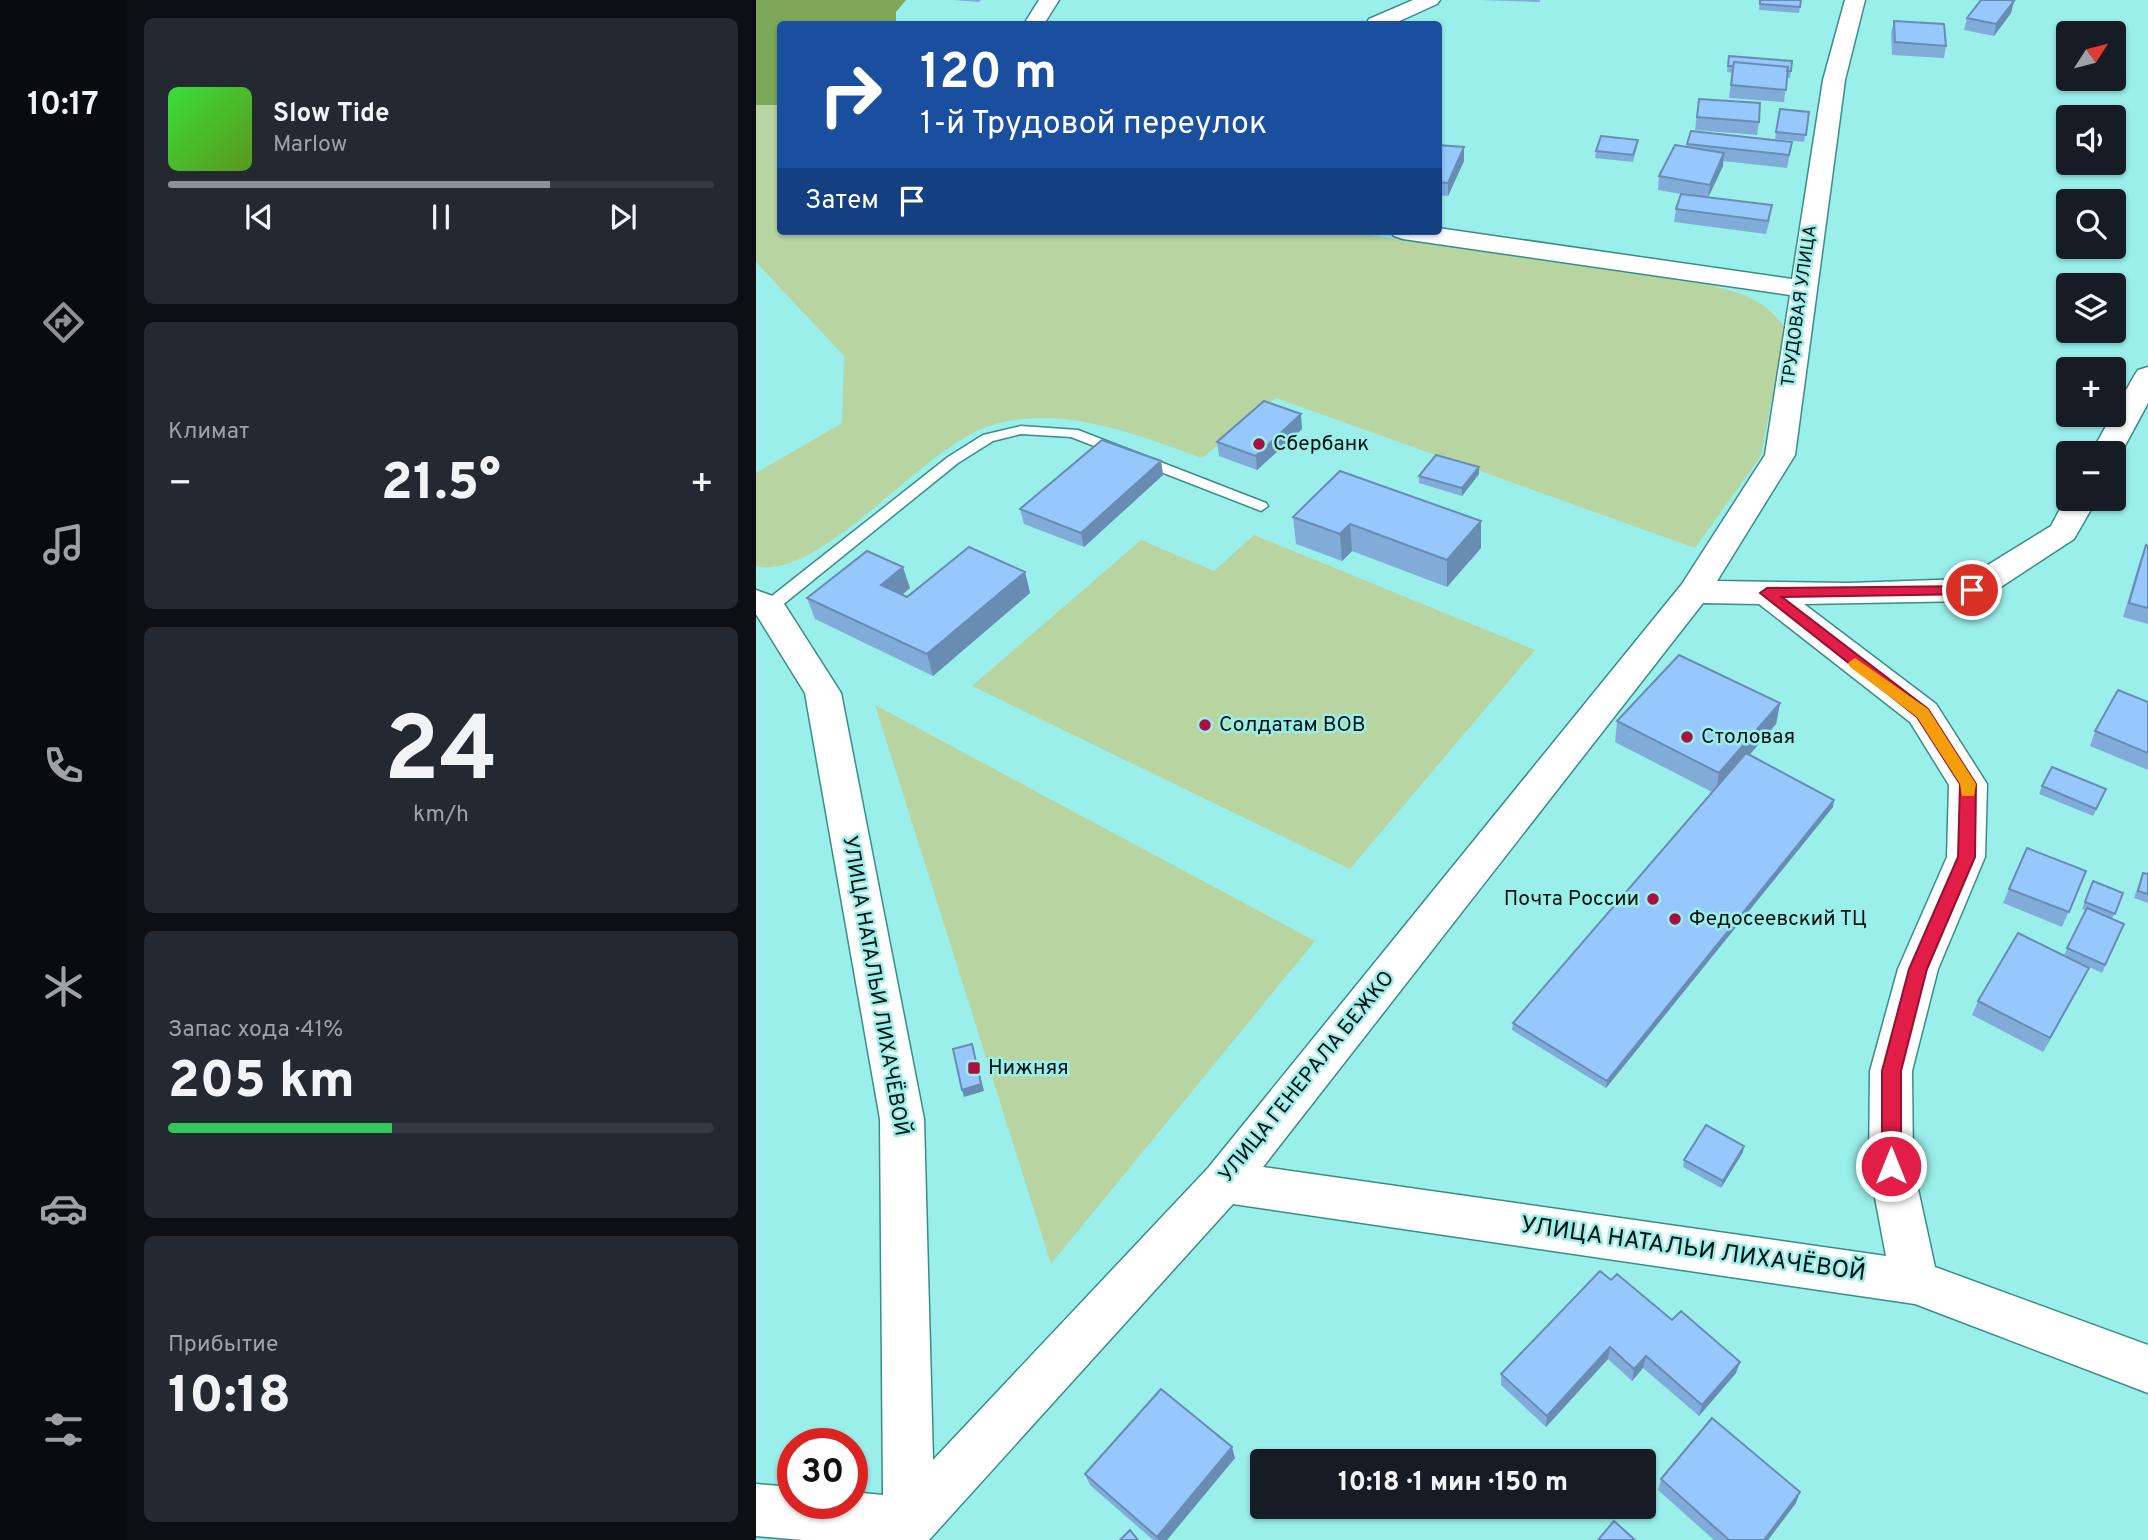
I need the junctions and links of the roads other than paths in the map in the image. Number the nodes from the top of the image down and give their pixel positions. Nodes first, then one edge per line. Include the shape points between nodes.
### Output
1 (1049, 0) edge
2 (1430, 0) edge
3 (1855, 0) edge
4 (1036, 21) edge
5 (1384, 21) edge
6 (1431, 235) edge
7 (1802, 289) junction
8 (2148, 376) edge
9 (2113, 441) edge
10 (1261, 506) dead end
11 (2074, 511) edge
12 (1694, 592) junction
13 (1767, 593) junction
14 (762, 604) edge
15 (1224, 1182) junction
16 (1915, 1282) junction
17 (2148, 1369) edge
18 (756, 1510) edge
19 (902, 1532) edge

1 - 4 street
2 - 5 street
3 - 7 street, ТРУДОВАЯ УЛИЦА via 1834,80
6 - 7 street
7 - 12 street, ТРУДОВАЯ УЛИЦА via 1780,455
8 - 9 street
10 - 14 lane via 1073,433 1021,430 988,438 953,460
11 - 13 street via 2063,532 1972,590
12 - 13 street
12 - 15 street, УЛИЦА ГЕНЕРАЛА БЕЖКО
13 - 16 street via 1923,713 1968,784 1966,857 1918,969 1891,1071 1891,1166
14 - 19 street, УЛИЦА НАТАЛЬИ ЛИХАЧЁВОЙ via 823,693 902,1119
15 - 16 street, УЛИЦА НАТАЛЬИ ЛИХАЧЁВОЙ
15 - 19 street, УЛИЦА ГЕНЕРАЛА БЕЖКО
16 - 17 street, УЛИЦА НАТАЛЬИ ЛИХАЧЁВОЙ
18 - 19 street

